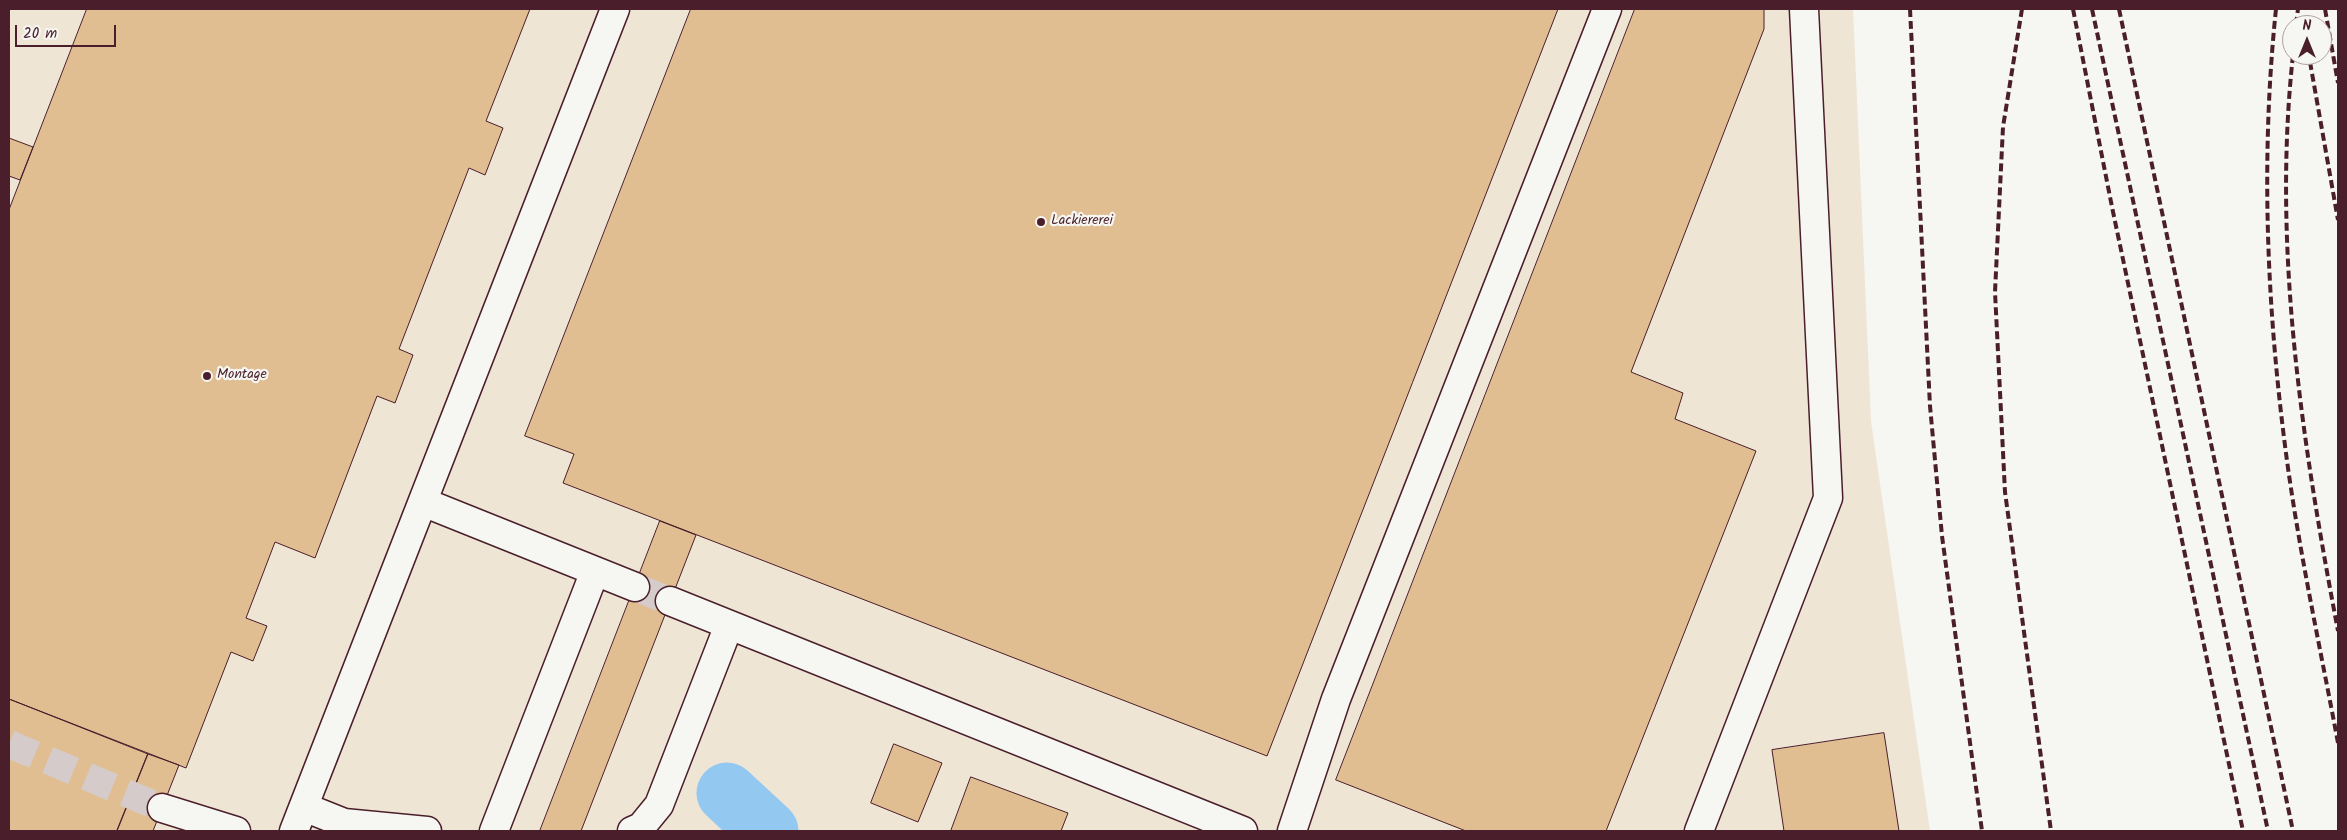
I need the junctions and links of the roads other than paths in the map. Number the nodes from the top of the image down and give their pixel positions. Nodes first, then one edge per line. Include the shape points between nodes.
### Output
1 (615, 9) edge
2 (1607, 9) edge
3 (1804, 9) edge
4 (423, 502) junction
5 (595, 571) junction
6 (635, 587) tunnel mouth
7 (670, 601) tunnel mouth
8 (729, 624) junction
9 (162, 808) tunnel mouth
10 (299, 819) edge
11 (236, 831) edge
12 (427, 831) edge
13 (494, 831) edge
14 (632, 831) edge
15 (1243, 831) edge
16 (1292, 831) edge
17 (1699, 831) edge

1 - 4 lane
2 - 16 lane via 1336,699
3 - 17 lane via 1828,498
4 - 5 lane
4 - 10 lane
5 - 6 lane
5 - 13 lane
7 - 8 lane
8 - 14 lane via 659,805 641,827
8 - 15 lane
9 - 11 lane
10 - 12 lane

